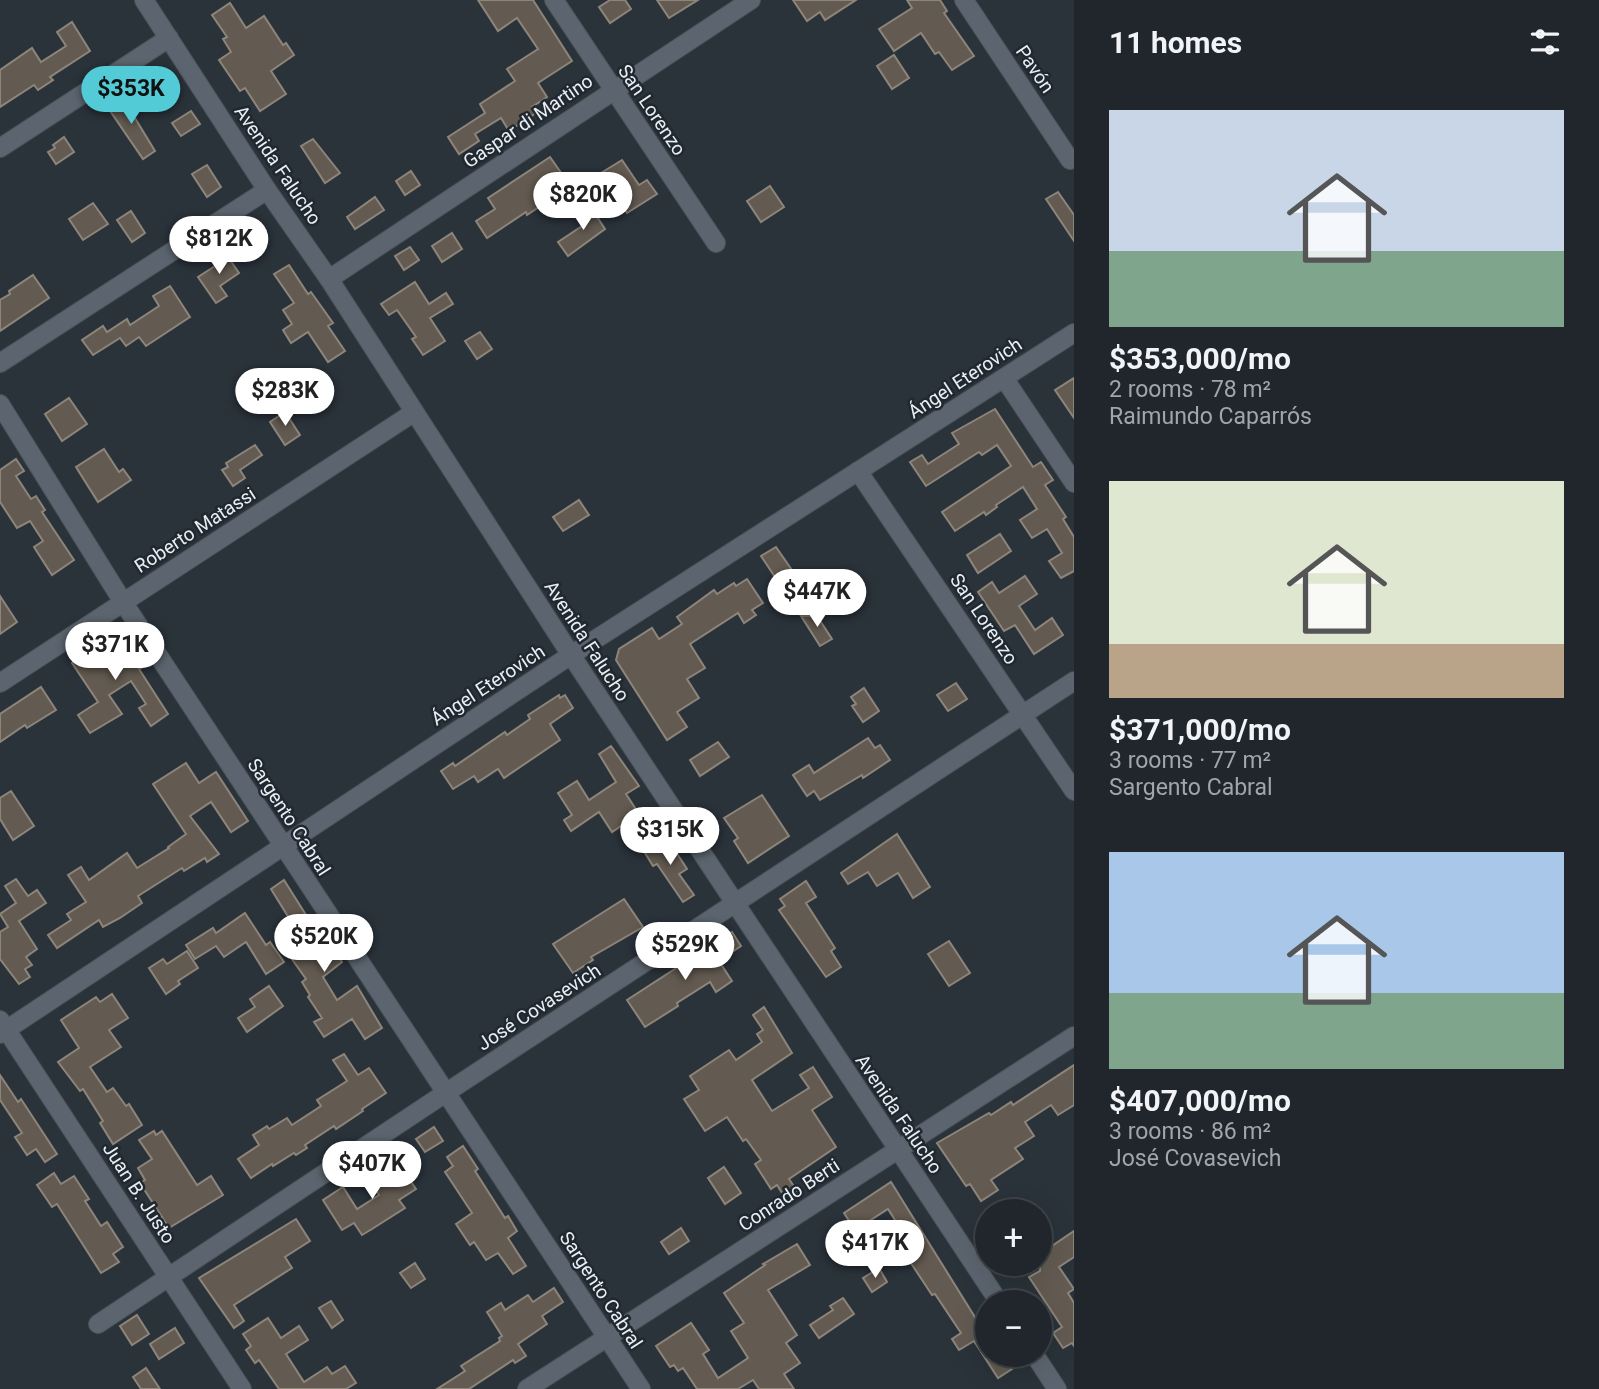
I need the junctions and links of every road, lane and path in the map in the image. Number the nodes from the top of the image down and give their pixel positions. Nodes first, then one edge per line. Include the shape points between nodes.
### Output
1 (144, 0) edge
2 (554, 0) edge
3 (751, 0) edge
4 (964, 0) edge
5 (169, 38) junction
6 (614, 90) junction
7 (0, 148) edge
8 (1070, 160) dead end
9 (267, 190) junction
10 (716, 243) dead end
11 (329, 279) junction
12 (1074, 333) edge
13 (0, 363) edge
14 (1004, 377) junction
15 (0, 404) edge
16 (413, 412) junction
17 (858, 471) junction
18 (1074, 483) edge
19 (123, 602) junction
20 (571, 655) junction
21 (1074, 681) edge
22 (0, 683) edge
23 (1024, 715) junction
24 (1074, 791) edge
25 (282, 845) junction
26 (735, 904) junction
27 (2, 1028) edge
28 (1074, 1036) edge
29 (447, 1092) junction
30 (897, 1151) junction
31 (169, 1277) junction
32 (991, 1290) edge
33 (98, 1324) dead end
34 (607, 1338) junction
35 (1043, 1367) edge
36 (1074, 1382) edge
37 (243, 1389) edge
38 (527, 1389) edge
39 (641, 1389) edge
40 (1057, 1389) edge
41 (1064, 1389) edge

1 - 5 street, Avenida Falucho
2 - 6 street, San Lorenzo
3 - 6 street, Gaspar di Martino
4 - 8 street, Pavón
5 - 7 street
5 - 9 street, Avenida Falucho
6 - 10 street, San Lorenzo
6 - 11 street, Gaspar di Martino
9 - 11 street, Avenida Falucho
9 - 13 street
11 - 16 street, Avenida Falucho
12 - 14 street, Ángel Eterovich
14 - 17 street, Ángel Eterovich
14 - 18 street
15 - 19 street, Sargento Cabral
16 - 19 street, Roberto Matassi
16 - 20 street, Avenida Falucho
17 - 20 street, Ángel Eterovich
17 - 23 street, San Lorenzo
19 - 22 street, Roberto Matassi
19 - 25 street, Sargento Cabral
20 - 25 street, Ángel Eterovich
20 - 26 street, Avenida Falucho
21 - 23 street, José Covasevich
23 - 24 street, San Lorenzo
23 - 26 street, José Covasevich
25 - 27 street, Ángel Eterovich
25 - 29 street, Sargento Cabral
26 - 29 street, José Covasevich
26 - 30 street, Avenida Falucho
27 - 31 street, Juan B. Justo
28 - 30 street, Conrado Berti
29 - 31 street, José Covasevich
29 - 34 street, Sargento Cabral
30 - 32 street, Avenida Falucho
30 - 34 street, Conrado Berti
31 - 33 street, José Covasevich
31 - 37 street, Juan B. Justo
34 - 38 street, Conrado Berti
34 - 39 street, Sargento Cabral
35 - 40 street
36 - 41 street

